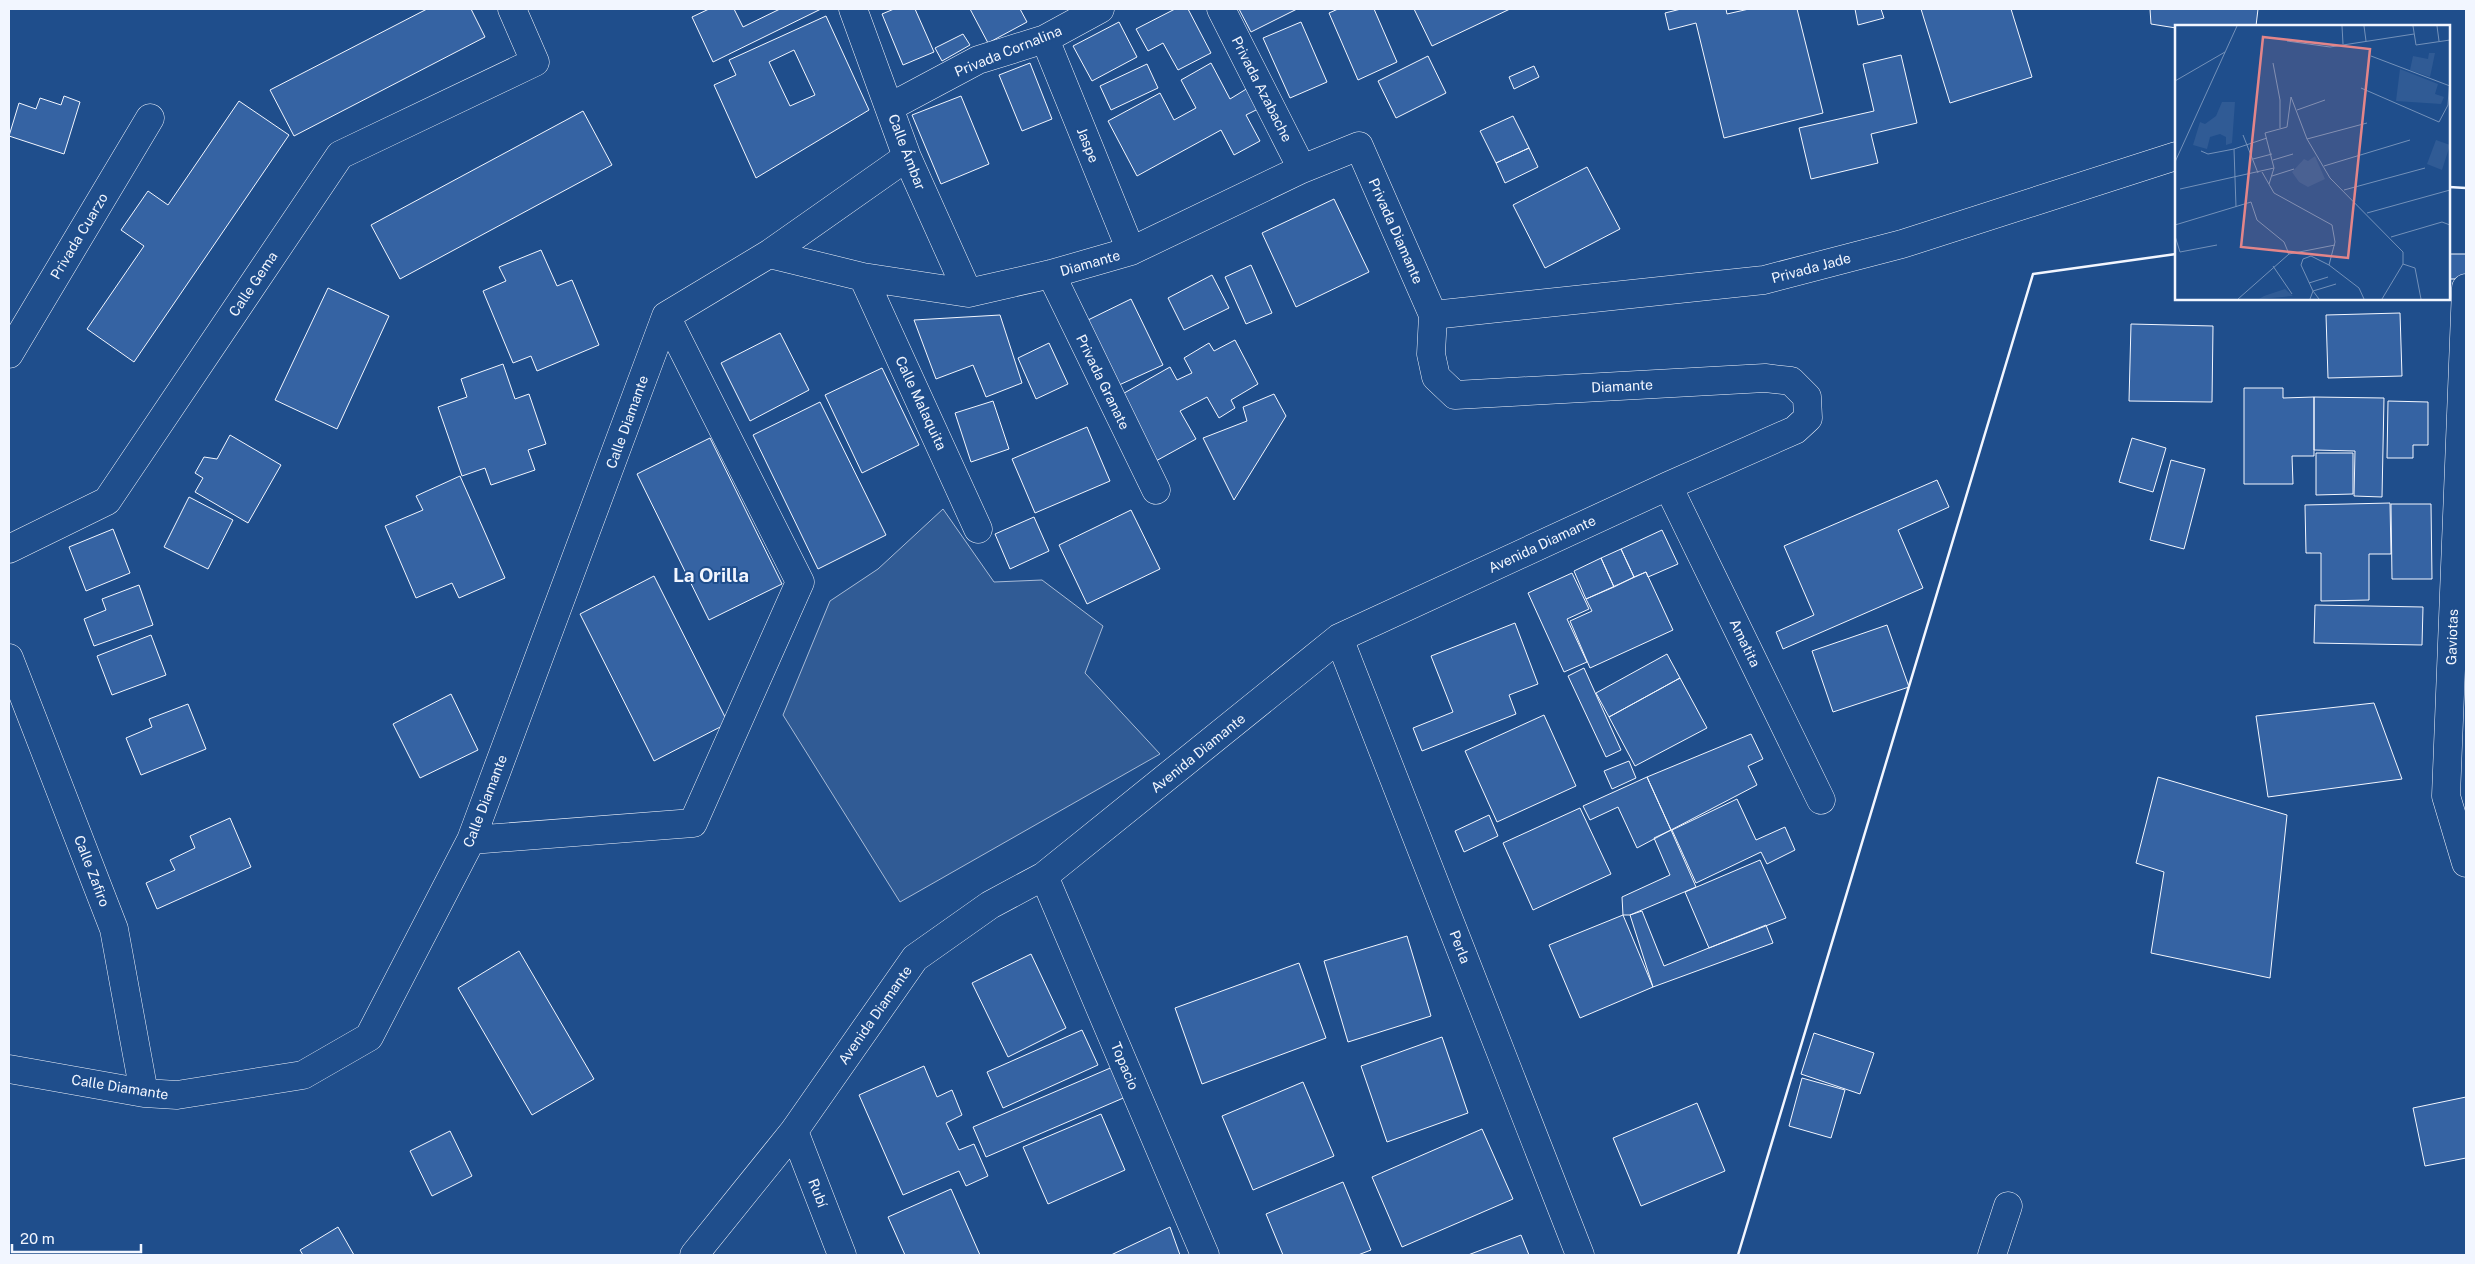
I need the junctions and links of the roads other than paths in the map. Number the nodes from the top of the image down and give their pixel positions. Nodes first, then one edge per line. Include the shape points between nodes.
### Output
1 (512, 9) edge
2 (853, 9) edge
3 (1100, 9) edge
4 (1221, 9) edge
5 (1045, 39) junction
6 (890, 107) junction
7 (150, 118) dead end
8 (2175, 156) edge
9 (907, 157) junction
10 (1302, 169) junction
11 (1131, 251) junction
12 (769, 254) junction
13 (1051, 274) junction
14 (863, 277) junction
15 (2466, 288) edge
16 (968, 293) junction
17 (1433, 315) junction
18 (666, 316) junction
19 (9, 354) edge
20 (1436, 377) joint
21 (1807, 398) joint
22 (1668, 486) junction
23 (1156, 490) dead end
24 (978, 529) dead end
25 (9, 549) edge
26 (1340, 638) junction
27 (9, 658) edge
28 (1821, 800) dead end
29 (471, 840) junction
30 (2466, 863) edge
31 (1044, 876) junction
32 (9, 1069) edge
33 (144, 1093) junction
34 (794, 1131) junction
35 (2008, 1206) dead end
36 (694, 1255) edge
37 (842, 1255) edge
38 (1205, 1255) edge
39 (1580, 1255) edge
40 (1992, 1255) edge

1 - 25 street, Calle Gema via 535,62 340,155 107,501
2 - 6 street, Calle Ámbar
3 - 5 street, Privada Cornalina
4 - 10 street, Privada Azabache
5 - 6 street, Privada Cornalina via 978,60
5 - 11 street, Jaspe
6 - 9 street, Calle Ámbar
7 - 19 street, Privada Cuarzo
8 - 17 street, Privada Jade via 1902,244 1764,280
9 - 12 street
9 - 16 street, Calle Ámbar
10 - 11 street, Diamante
10 - 17 street, Privada Diamante via 1359,146
11 - 13 street, Diamante
12 - 14 street
12 - 18 street
13 - 16 street, Diamante
13 - 23 street, Privada Granate
14 - 16 street, Diamante
14 - 24 street, Calle Malaquita
15 - 30 street, Gaviotas via 2446,796
17 - 20 street, Privada Diamante via 1431,354
18 - 29 street, Calle Diamante
18 - 29 street via 800,582 694,822
20 - 21 street, Diamante via 1455,395 1765,378 1791,381
21 - 22 street, Avenida Diamante via 1808,418 1795,430
22 - 26 street, Avenida Diamante
22 - 28 street, Amatita
26 - 31 street, Avenida Diamante
26 - 39 street, Perla
27 - 33 street, Calle Zafiro via 114,929
29 - 33 street, Calle Diamante via 369,1037 303,1075 177,1096
31 - 34 street, Avenida Diamante via 990,906 915,958
31 - 38 street, Topacio
32 - 33 street, Calle Diamante
34 - 36 street, Avenida Diamante
34 - 37 street, Rubí
35 - 40 street

